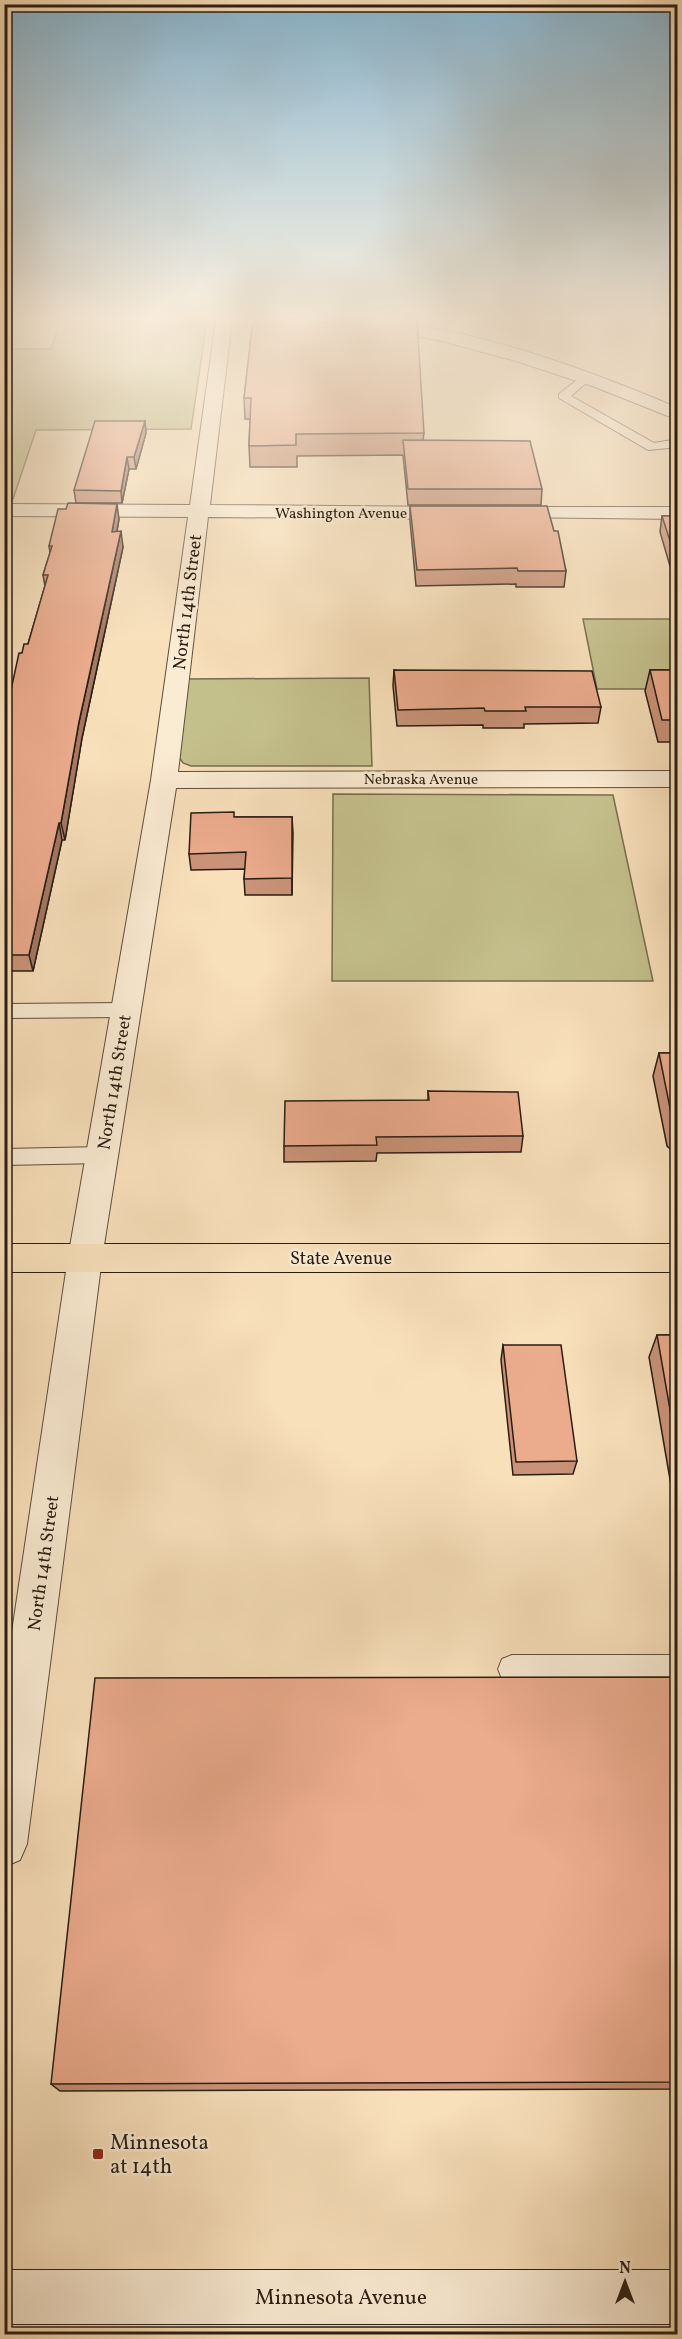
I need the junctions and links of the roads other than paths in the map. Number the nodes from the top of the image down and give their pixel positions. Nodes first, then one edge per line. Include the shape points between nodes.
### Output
1 (210, 429) edge
2 (621, 429) edge
3 (678, 443) edge
4 (4, 510) edge
5 (199, 511) junction
6 (678, 513) edge
7 (678, 779) edge
8 (164, 780) junction
9 (126, 1010) junction
10 (4, 1011) edge
11 (102, 1155) junction
12 (4, 1157) edge
13 (4, 1258) edge
14 (85, 1258) junction
15 (678, 1258) edge
16 (17, 1664) edge
17 (512, 1669) dead end
18 (678, 1669) edge
19 (4, 1844) edge
20 (4, 2297) edge
21 (678, 2297) edge

1 - 5 street, North 14th Street
2 - 3 lane via 652,447
4 - 5 street, Washington Avenue
5 - 6 street, Washington Avenue
5 - 8 street, North 14th Street
7 - 8 street, Nebraska Avenue
8 - 9 street, North 14th Street
9 - 10 lane
9 - 11 street, North 14th Street
11 - 12 lane
11 - 14 street, North 14th Street
13 - 14 main road, State Avenue
14 - 15 main road, State Avenue
14 - 16 street, North 14th Street
16 - 19 street, North 14th Street
17 - 18 lane
20 - 21 street, Minnesota Avenue

